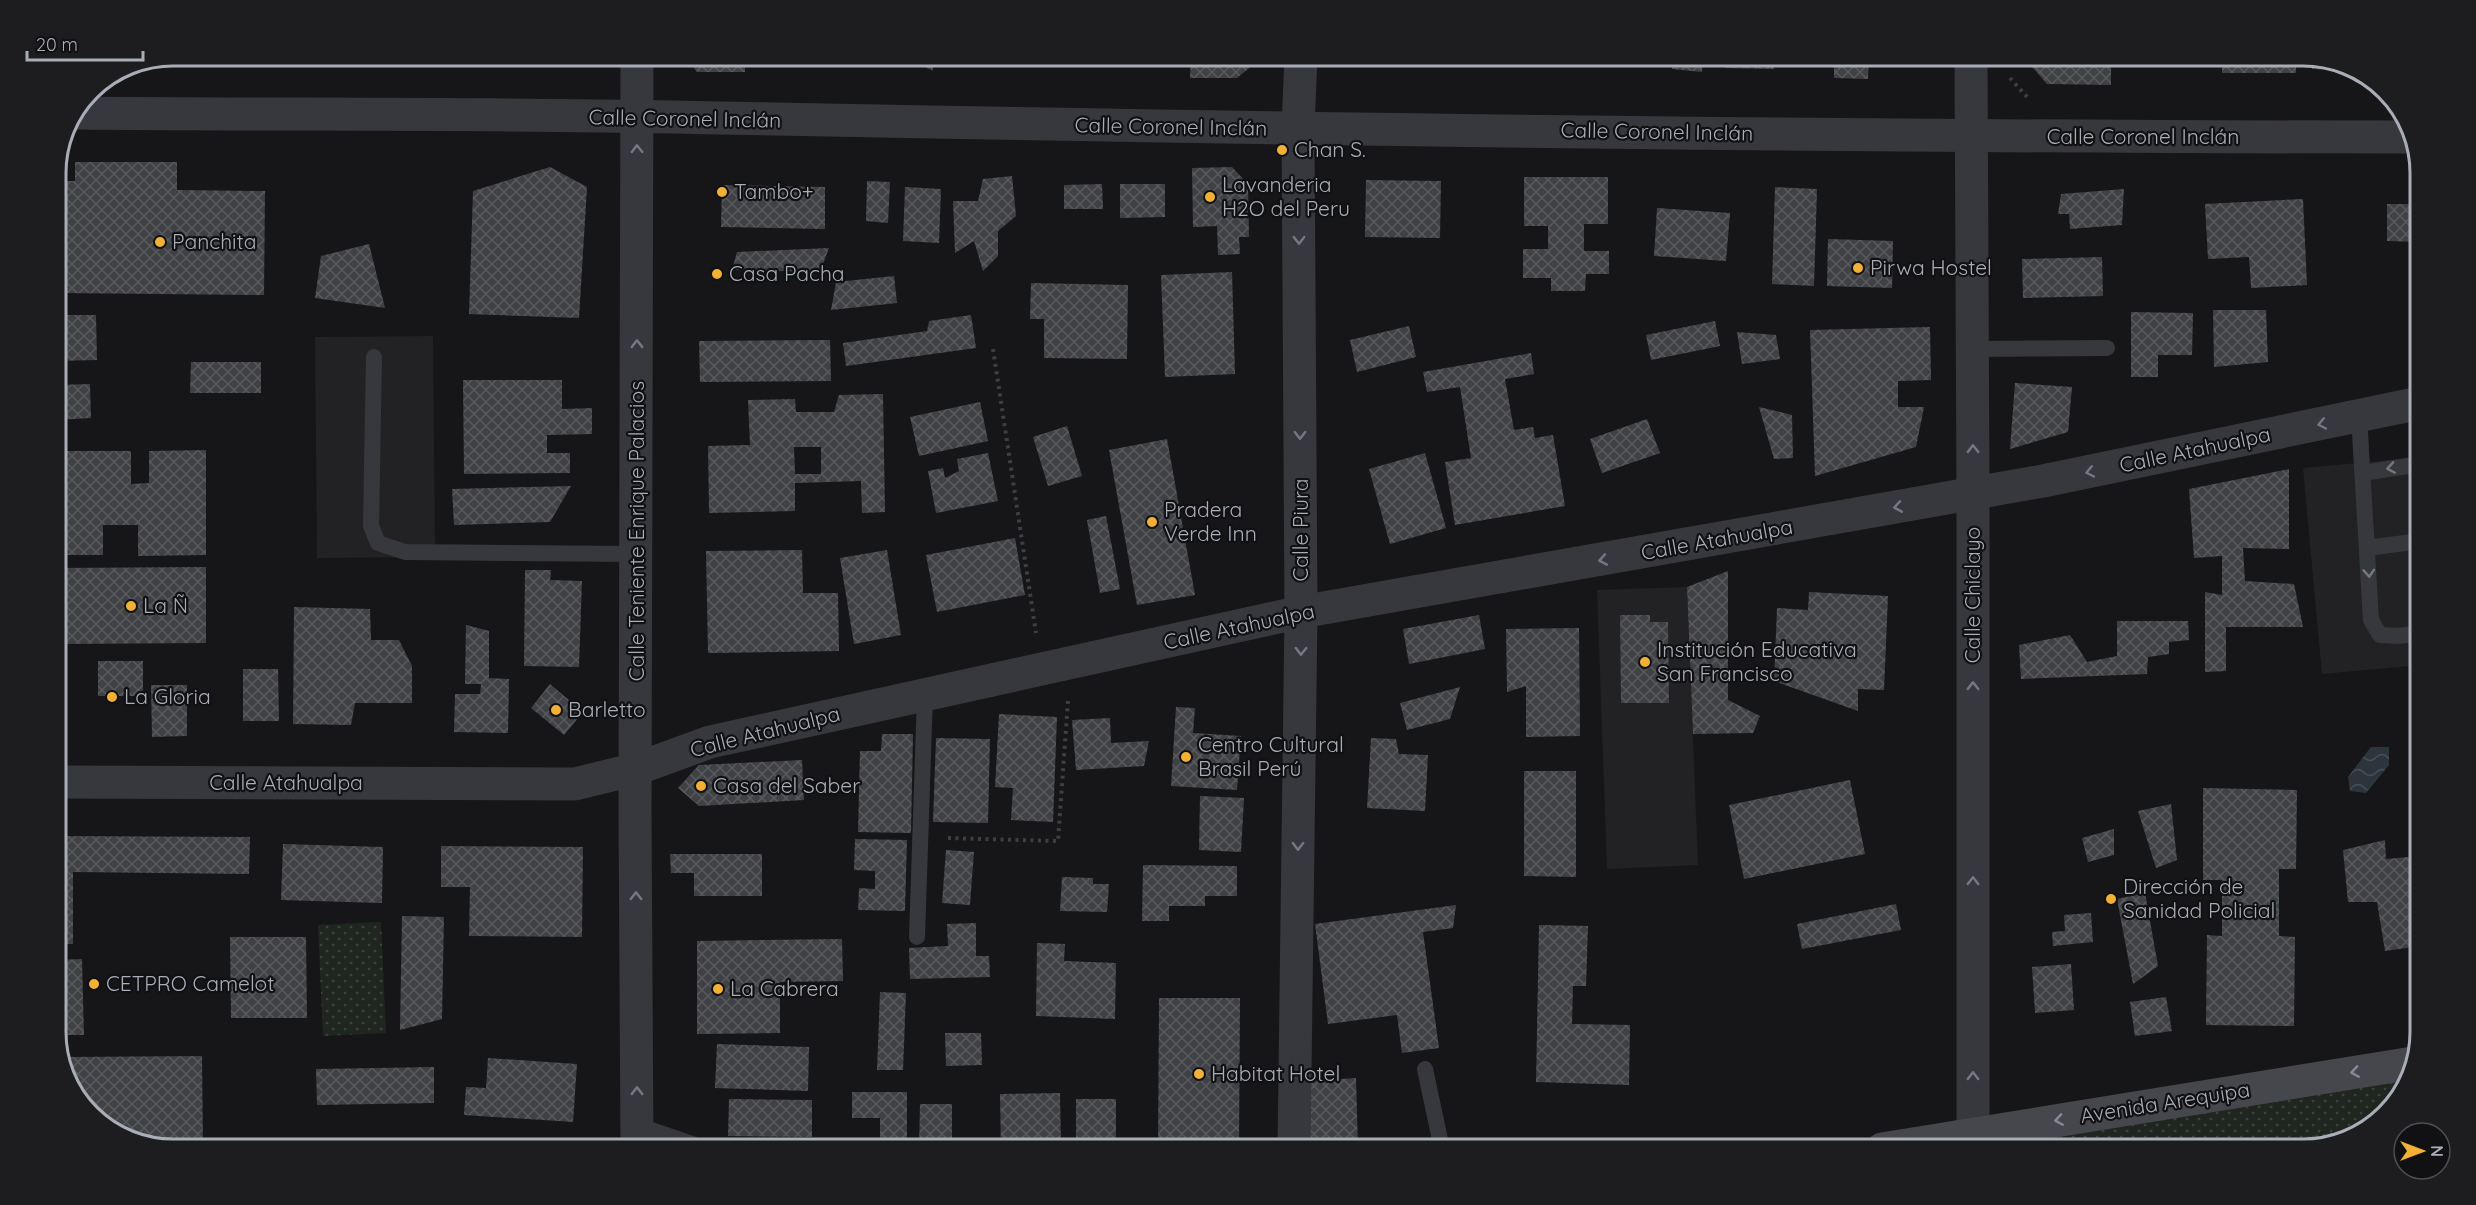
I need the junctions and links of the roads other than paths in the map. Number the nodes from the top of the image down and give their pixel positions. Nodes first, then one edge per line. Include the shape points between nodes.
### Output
1 (637, 66) edge
2 (1301, 66) edge
3 (1971, 66) edge
4 (85, 113) edge
5 (637, 117) junction
6 (1298, 129) junction
7 (1971, 137) junction
8 (2403, 137) edge
9 (2107, 348) dead end
10 (1972, 349) junction
11 (374, 357) dead end
12 (2410, 405) edge
13 (2359, 416) junction
14 (2410, 465) edge
15 (2362, 472) junction
16 (1974, 494) junction
17 (2410, 542) edge
18 (2367, 548) junction
19 (636, 554) junction
20 (1301, 612) junction
21 (2410, 634) edge
22 (925, 695) junction
23 (636, 769) junction
24 (66, 782) edge
25 (917, 937) dead end
26 (2405, 1064) edge
27 (1425, 1069) dead end
28 (1973, 1134) junction
29 (637, 1137) edge
30 (1294, 1139) edge
31 (1441, 1139) edge
32 (1943, 1139) edge

1 - 5 street, Calle Teniente Enrique Palacios
2 - 6 street, Calle Piura
3 - 7 street, Calle Chiclayo
4 - 5 street, Calle Coronel Inclán
5 - 6 street, Calle Coronel Inclán
19 -> 5 street, Calle Teniente Enrique Palacios
6 - 7 street, Calle Coronel Inclán
6 -> 20 street, Calle Piura
7 - 8 street, Calle Coronel Inclán
7 - 10 street, Calle Chiclayo
9 - 10 lane
16 -> 10 street, Calle Chiclayo
11 - 19 lane via 371,526 378,543 405,552
12 - 13 street, Calle Atahualpa
13 - 15 lane
13 -> 16 street, Calle Atahualpa
14 -> 15 lane
15 - 18 lane
16 -> 20 street, Calle Atahualpa
28 -> 16 street, Calle Chiclayo
17 - 18 lane
18 -> 21 lane via 2372,620 2380,635
19 - 23 street, Calle Teniente Enrique Palacios
20 - 22 street, Calle Atahualpa
20 -> 30 street, Calle Piura
22 - 23 street, Calle Atahualpa via 710,742
22 - 25 lane
23 - 24 street, Calle Atahualpa via 574,784
29 -> 23 street, Calle Teniente Enrique Palacios
26 -> 28 main road, Avenida Arequipa
27 - 31 lane
28 - 32 main road, Avenida Arequipa

